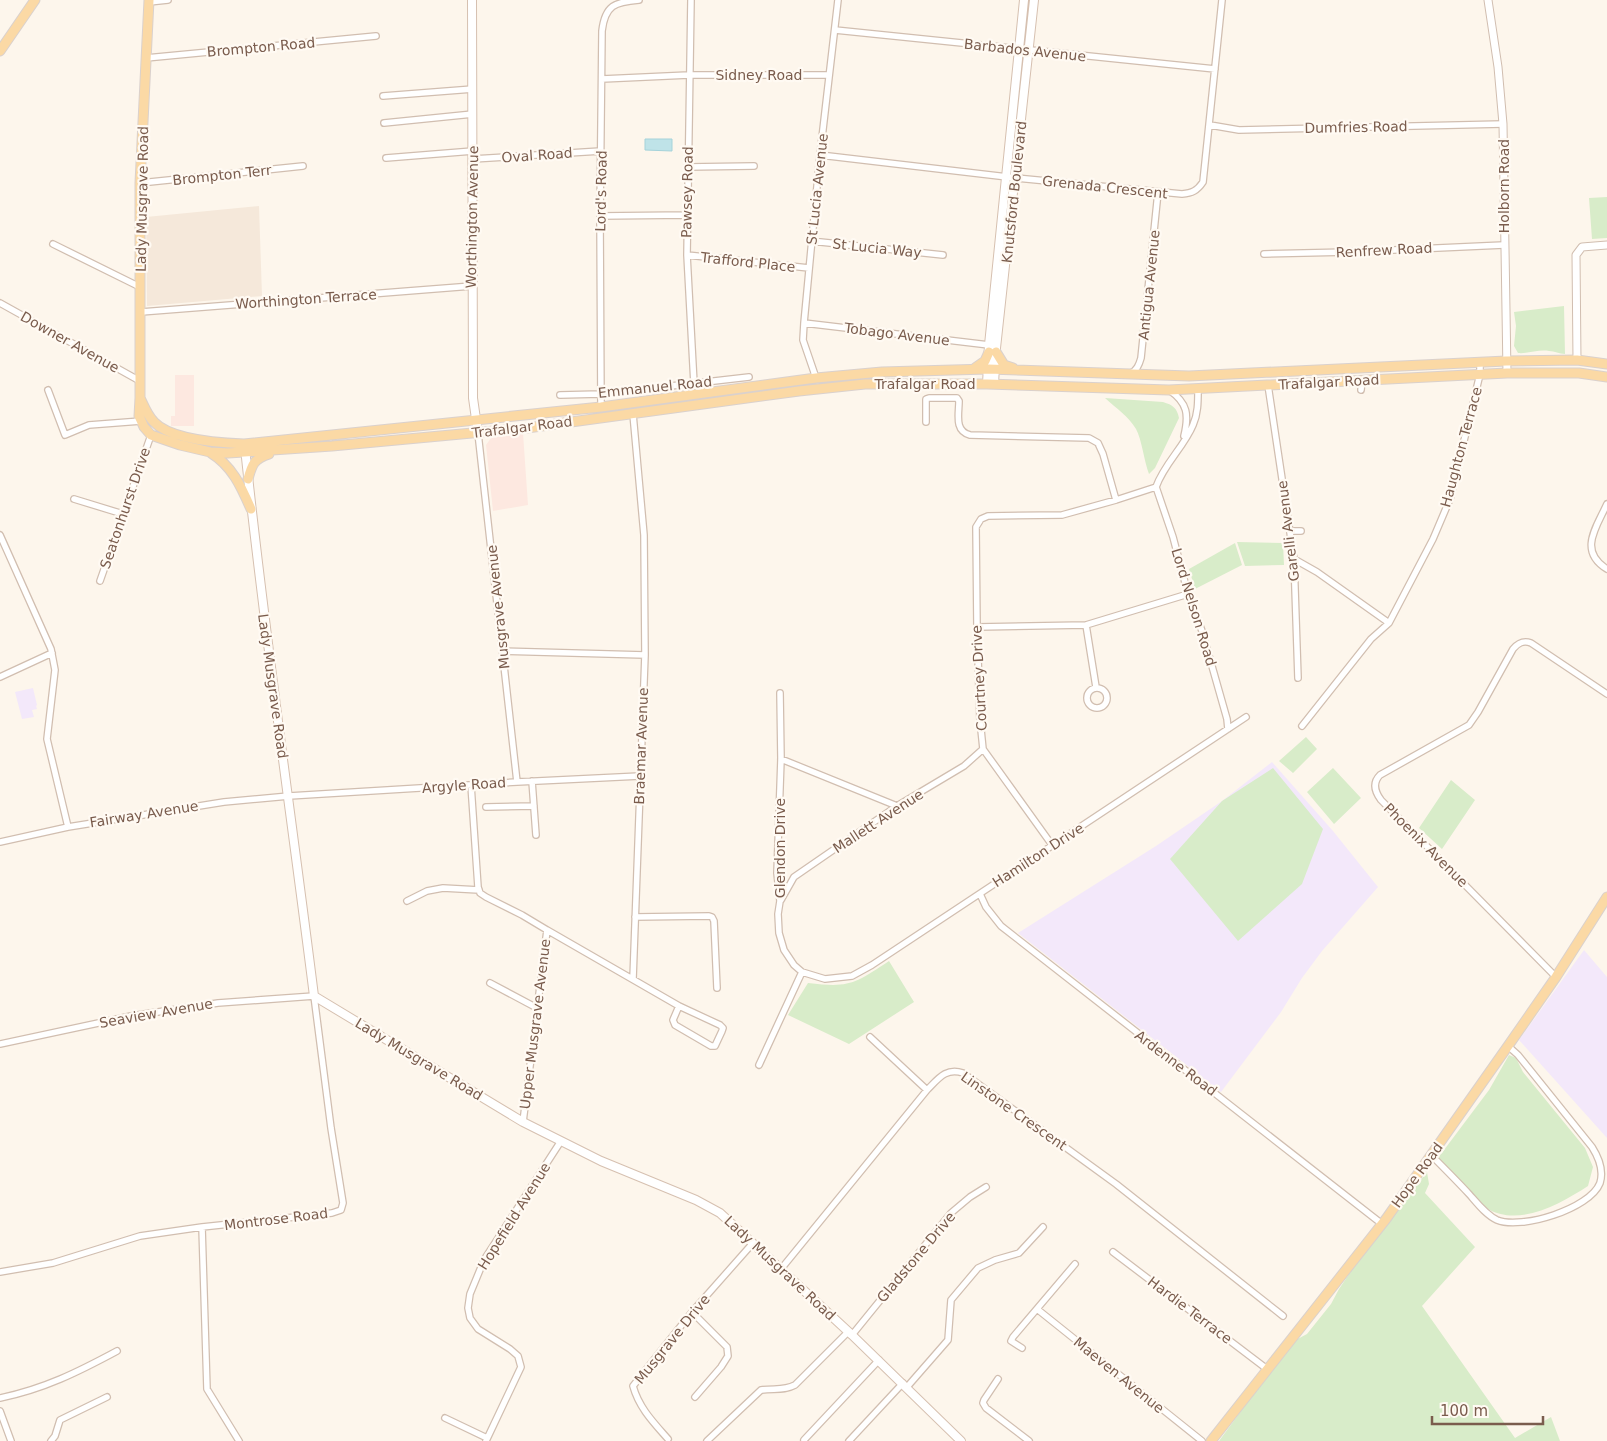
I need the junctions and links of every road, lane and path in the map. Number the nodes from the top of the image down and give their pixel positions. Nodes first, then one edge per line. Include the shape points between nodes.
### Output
1 (35, 0) edge
2 (168, 0) edge
3 (472, 0) edge
4 (639, 0) edge
5 (691, 0) edge
6 (838, 0) edge
7 (1024, 0) edge
8 (1034, 0) edge
9 (1222, 0) edge
10 (1488, 0) edge
11 (149, 1) edge
12 (835, 30) junction
13 (376, 36) dead end
14 (1018, 49) junction
15 (1028, 50) junction
16 (0, 51) edge
17 (146, 58) junction
18 (1214, 69) junction
19 (829, 74) junction
20 (689, 75) junction
21 (602, 79) junction
22 (473, 89) junction
23 (383, 96) dead end
24 (473, 114) junction
25 (384, 123) dead end
26 (1503, 124) junction
27 (1210, 125) junction
28 (601, 151) junction
29 (473, 155) junction
30 (820, 155) junction
31 (386, 158) dead end
32 (303, 166) dead end
33 (754, 166) dead end
34 (688, 167) junction
35 (1012, 178) junction
36 (140, 183) junction
37 (1158, 192) junction
38 (687, 214) junction
39 (600, 216) junction
40 (811, 241) junction
41 (53, 244) dead end
42 (1607, 244) edge
43 (1504, 245) junction
44 (1264, 254) dead end
45 (943, 255) dead end
46 (687, 256) junction
47 (809, 268) junction
48 (472, 286) junction
49 (140, 287) junction
50 (0, 303) edge
51 (141, 312) junction
52 (804, 323) junction
53 (991, 350) junction
54 (1576, 360) junction
55 (1506, 361) junction
56 (1480, 363) junction
57 (1607, 364) edge
58 (970, 369) junction
59 (991, 369) junction
60 (1023, 371) junction
61 (1507, 373) junction
62 (1130, 374) junction
63 (1480, 374) junction
64 (1189, 376) junction
65 (750, 377) dead end
66 (1607, 377) edge
67 (816, 378) junction
68 (1362, 380) junction
69 (140, 381) junction
70 (694, 384) junction
71 (990, 384) junction
72 (1268, 385) junction
73 (48, 390) dead end
74 (1169, 390) junction
75 (1198, 390) junction
76 (1361, 390) dead end
77 (601, 394) junction
78 (560, 395) dead end
79 (140, 398) junction
80 (601, 406) junction
81 (633, 414) junction
82 (476, 420) junction
83 (141, 421) junction
84 (926, 422) dead end
85 (478, 433) junction
86 (151, 435) junction
87 (1183, 443) junction
88 (245, 448) junction
89 (287, 450) junction
90 (210, 452) junction
91 (248, 479) junction
92 (1156, 486) junction
93 (74, 499) dead end
94 (1116, 500) junction
95 (1607, 504) edge
96 (250, 509) junction
97 (123, 514) junction
98 (1290, 531) junction
99 (1301, 531) dead end
100 (0, 536) edge
101 (1294, 559) junction
102 (1607, 569) edge
103 (100, 582) dead end
104 (1188, 594) junction
105 (1389, 623) junction
106 (1086, 625) junction
107 (977, 627) junction
108 (503, 652) junction
109 (52, 653) junction
110 (645, 655) junction
111 (0, 677) edge
112 (1298, 678) dead end
113 (1096, 687) dead end
114 (780, 693) dead end
115 (1607, 694) edge
116 (1246, 717) dead end
117 (1302, 726) dead end
118 (1228, 729) junction
119 (983, 749) junction
120 (781, 759) junction
121 (640, 776) junction
122 (532, 781) junction
123 (517, 782) junction
124 (471, 785) junction
125 (289, 796) junction
126 (534, 806) junction
127 (897, 806) junction
128 (486, 807) dead end
129 (68, 827) junction
130 (536, 835) dead end
131 (0, 842) edge
132 (1052, 845) junction
133 (479, 890) junction
134 (980, 894) junction
135 (1606, 900) edge
136 (780, 901) junction
137 (407, 902) dead end
138 (635, 916) junction
139 (547, 930) junction
140 (802, 972) junction
141 (1556, 977) junction
142 (633, 979) junction
143 (490, 983) dead end
144 (718, 988) dead end
145 (314, 996) junction
146 (678, 1006) junction
147 (537, 1008) junction
148 (870, 1037) dead end
149 (0, 1044) edge
150 (1508, 1046) junction
151 (759, 1065) dead end
152 (927, 1090) junction
153 (524, 1122) junction
154 (560, 1141) junction
155 (1431, 1155) junction
156 (986, 1187) dead end
157 (1382, 1224) junction
158 (1043, 1227) dead end
159 (202, 1228) junction
160 (753, 1243) junction
161 (1114, 1252) dead end
162 (1076, 1264) dead end
163 (781, 1269) junction
164 (0, 1272) edge
165 (1037, 1309) junction
166 (692, 1312) junction
167 (1283, 1316) dead end
168 (850, 1333) junction
169 (1022, 1348) dead end
170 (117, 1352) dead end
171 (879, 1360) junction
172 (1267, 1369) junction
173 (998, 1379) dead end
174 (905, 1385) junction
175 (107, 1397) dead end
176 (0, 1398) edge
177 (696, 1398) dead end
178 (0, 1411) edge
179 (445, 1418) dead end
180 (487, 1439) edge
181 (668, 1439) dead end
182 (804, 1440) dead end
183 (11, 1441) edge
184 (51, 1441) edge
185 (239, 1441) edge
186 (707, 1441) edge
187 (848, 1441) edge
188 (961, 1441) edge
189 (1029, 1441) edge
190 (1202, 1441) edge
191 (1211, 1441) edge

1 - 16 main road
2 - 11 street
3 - 22 main road, Worthington Avenue
4 - 21 street, Lord's Road via 614,6 604,18
5 - 20 street, Pawsey Road
6 - 12 street, St Lucia Avenue
7 - 14 main road, Knutsford Boulevard
8 - 15 main road, Knutsford Boulevard
9 - 18 street, Grenada Crescent
10 - 26 street, Holborn Road
11 - 17 main road, Lady Musgrave Road
12 - 14 street, Barbados Avenue
12 - 19 street, St Lucia Avenue
13 - 17 street, Brompton Road
14 - 15 street, Barbados Avenue
14 - 35 main road, Knutsford Boulevard
15 - 18 street, Barbados Avenue
15 - 35 main road, Knutsford Boulevard
17 - 36 main road, Lady Musgrave Road
18 - 27 street, Grenada Crescent
19 - 20 street, Sidney Road
19 - 30 street, St Lucia Avenue
20 - 21 street, Sidney Road
20 - 34 street, Pawsey Road
21 - 28 street, Lord's Road
22 - 23 street
22 - 24 main road, Worthington Avenue
24 - 25 street
24 - 29 main road, Worthington Avenue
26 - 27 street, Dumfries Road via 1239,130
26 - 43 street, Holborn Road
27 - 37 street, Grenada Crescent via 1203,182 1199,188 1182,194
28 - 29 street, Oval Road
28 - 39 street, Lord's Road
29 - 31 street, Oval Road
29 - 48 main road, Worthington Avenue
30 - 35 street, Grenada Crescent
30 - 40 street, St Lucia Avenue
32 - 36 street, Brompton Terr
33 - 34 street
34 - 38 street, Pawsey Road
35 - 37 street, Grenada Crescent
35 - 53 main road, Knutsford Boulevard
36 - 49 main road, Lady Musgrave Road
37 - 62 street, Antigua Avenue via 1141,358
38 - 39 street
38 - 46 street, Pawsey Road
39 - 77 street, Lord's Road
40 - 45 street, St Lucia Way
40 - 47 street, St Lucia Avenue
41 - 49 street
42 - 54 street via 1582,247 1576,255
43 - 44 street, Renfrew Road
43 - 55 street, Holborn Road
46 - 47 street, Trafford Place
46 - 70 street, Pawsey Road
47 - 52 street, St Lucia Avenue
48 - 51 street, Worthington Terrace
48 - 82 main road, Worthington Avenue
49 - 51 main road, Lady Musgrave Road
50 - 69 street, Downer Avenue
51 - 69 main road, Lady Musgrave Road
52 - 53 street, Tobago Avenue
52 - 67 street, St Lucia Avenue via 803,340
53 - 58 main road via 981,365
53 - 59 main road, Knutsford Boulevard
53 - 60 main road via 1004,365
54 - 55 main road, Trafalgar Road
54 - 57 main road, Trafalgar Road
55 - 56 main road, Trafalgar Road
55 - 61 street, Holborn Road
56 - 63 street, Haughton Terrace
56 - 64 main road, Trafalgar Road
58 - 59 main road, Trafalgar Road
58 - 67 main road, Trafalgar Road
59 - 60 main road, Trafalgar Road
59 - 71 main road, Knutsford Boulevard
60 - 62 main road, Trafalgar Road
61 - 63 main road, Trafalgar Road
61 - 66 main road, Trafalgar Road via 1579,373
62 - 64 main road, Trafalgar Road
63 - 68 main road, Trafalgar Road
63 - 105 street, Haughton Terrace via 1450,499
64 - 75 main road
65 - 70 street, Emmanuel Road
67 - 80 main road, Trafalgar Road
68 - 72 main road, Trafalgar Road
68 - 76 street
69 - 79 main road, Lady Musgrave Road
70 - 77 street, Emmanuel Road
71 - 74 main road, Trafalgar Road
71 - 81 main road, Trafalgar Road via 865,384
72 - 75 main road, Trafalgar Road
72 - 98 street, Garelli Avenue
73 - 83 street via 65,435 89,425
74 - 75 main road, Trafalgar Road
74 - 87 street via 1178,396 1187,416
75 - 87 street via 1193,424
77 - 78 street, Emmanuel Road
77 - 80 street, Lord's Road
79 - 83 main road, Lady Musgrave Road via 138,410
79 - 88 main road, Lady Musgrave Road via 153,421 163,429 208,442
80 - 82 main road, Trafalgar Road
81 - 85 main road, Trafalgar Road
81 - 110 street, Braemar Avenue via 644,535
82 - 85 main road, Worthington Avenue
82 - 88 main road, Trafalgar Road
83 - 86 main road
84 - 94 street via 926,399 957,398 959,428 963,434 1089,438 1098,443 1103,454
85 - 89 main road, Trafalgar Road
85 - 108 street, Musgrave Avenue
86 - 90 main road via 180,446
86 - 97 street, Seatonhurst Drive
87 - 92 street
88 - 89 main road, Trafalgar Road
88 - 90 main road
88 - 91 main road, Lady Musgrave Road
89 - 91 main road via 258,459 251,466
90 - 96 main road via 228,466
91 - 96 main road, Lady Musgrave Road
92 - 94 street
92 - 104 street, Lord Nelson Road via 1174,537
93 - 97 street
94 - 107 street, Courtney Drive via 1062,515 996,515 981,519 976,527
95 - 102 street via 1591,545 1594,558
96 - 125 main road, Lady Musgrave Road
97 - 103 street, Seatonhurst Drive
98 - 99 street
98 - 101 street, Garelli Avenue
100 - 109 street
101 - 105 street
101 - 112 street, Garelli Avenue
104 - 106 street
104 - 118 street, Lord Nelson Road via 1202,630
105 - 117 street, Haughton Terrace via 1371,639
106 - 107 street
106 - 113 street
107 - 119 street, Courtney Drive
108 - 110 street
108 - 123 street, Musgrave Avenue
109 - 111 street
109 - 129 street via 55,670 47,739
110 - 121 street, Braemar Avenue
114 - 120 street, Glendon Drive
115 - 141 street, Phoenix Avenue via 1531,643 1519,642 1469,725 1380,775 1375,784 1378,796
116 - 118 street, Hamilton Drive
118 - 132 street, Hamilton Drive
119 - 127 street, Mallett Avenue via 964,766
119 - 132 street, Courtney Drive
120 - 127 street
120 - 136 street, Glendon Drive via 777,873
121 - 122 street, Argyle Road
121 - 138 street, Braemar Avenue
122 - 123 street, Argyle Road
122 - 126 street
123 - 124 street, Argyle Road
124 - 125 street, Argyle Road
124 - 133 street
125 - 129 street, Fairway Avenue via 212,803
125 - 145 main road, Lady Musgrave Road
126 - 128 street
126 - 130 street
127 - 136 street, Mallett Avenue via 794,877
129 - 131 street, Fairway Avenue
132 - 134 street, Hamilton Drive
133 - 137 street via 443,888 427,891
133 - 139 street, Upper Musgrave Avenue via 486,898
134 - 140 street, Hamilton Drive via 852,976 824,979
134 - 157 street, Ardenne Road via 1001,926
135 - 141 main road, Hope Road
136 - 140 street, Glendon Drive via 779,933 784,950
138 - 142 street, Braemar Avenue
138 - 144 street via 712,917
139 - 142 street
139 - 147 street, Upper Musgrave Avenue
140 - 151 street
141 - 150 main road, Hope Road
142 - 146 street
143 - 147 street
145 - 149 street, Seaview Avenue via 218,1003 130,1016
145 - 153 main road, Lady Musgrave Road
145 - 159 street, Montrose Road via 343,1203 341,1210
146 - 146 street via 723,1028 718,1043 711,1046 676,1025 673,1020
147 - 153 street, Upper Musgrave Avenue
148 - 152 street
150 - 155 main road, Hope Road
150 - 155 street via 1592,1147 1601,1168 1599,1184 1585,1200 1563,1211 1541,1219 1504,1222 1490,1216
152 - 163 street, Linstone Crescent
152 - 167 street, Linstone Crescent via 945,1073 963,1073 1116,1184
153 - 154 main road, Lady Musgrave Road
154 - 160 main road, Lady Musgrave Road via 601,1162 696,1200 720,1213
154 - 180 street, Hopefield Avenue via 484,1260 470,1294 470,1318 478,1330 510,1349 518,1356 521,1367
155 - 157 main road, Hope Road
156 - 168 street, Gladstone Drive via 951,1213
157 - 172 main road, Hope Road
158 - 174 street via 1019,1254 978,1268 951,1300 948,1340
159 - 164 street, Montrose Road via 140,1236 53,1263
159 - 185 street via 207,1389
160 - 163 main road, Lady Musgrave Road
160 - 166 street, Musgrave Drive
161 - 172 street, Hardie Terrace
162 - 165 street
163 - 168 main road, Lady Musgrave Road
165 - 169 street via 1011,1339
165 - 190 street, Maeven Avenue
166 - 177 street via 727,1348 728,1356
166 - 181 street, Musgrave Drive via 633,1386 637,1399
168 - 171 main road, Lady Musgrave Road
168 - 186 street, Gladstone Drive via 795,1385 786,1390 761,1390
170 - 176 street via 57,1382
171 - 174 main road, Lady Musgrave Road
171 - 182 street
172 - 191 main road, Hope Road
173 - 189 street via 983,1403
174 - 187 street
174 - 188 main road, Lady Musgrave Road
175 - 184 street via 60,1420
178 - 183 street
179 - 180 street

